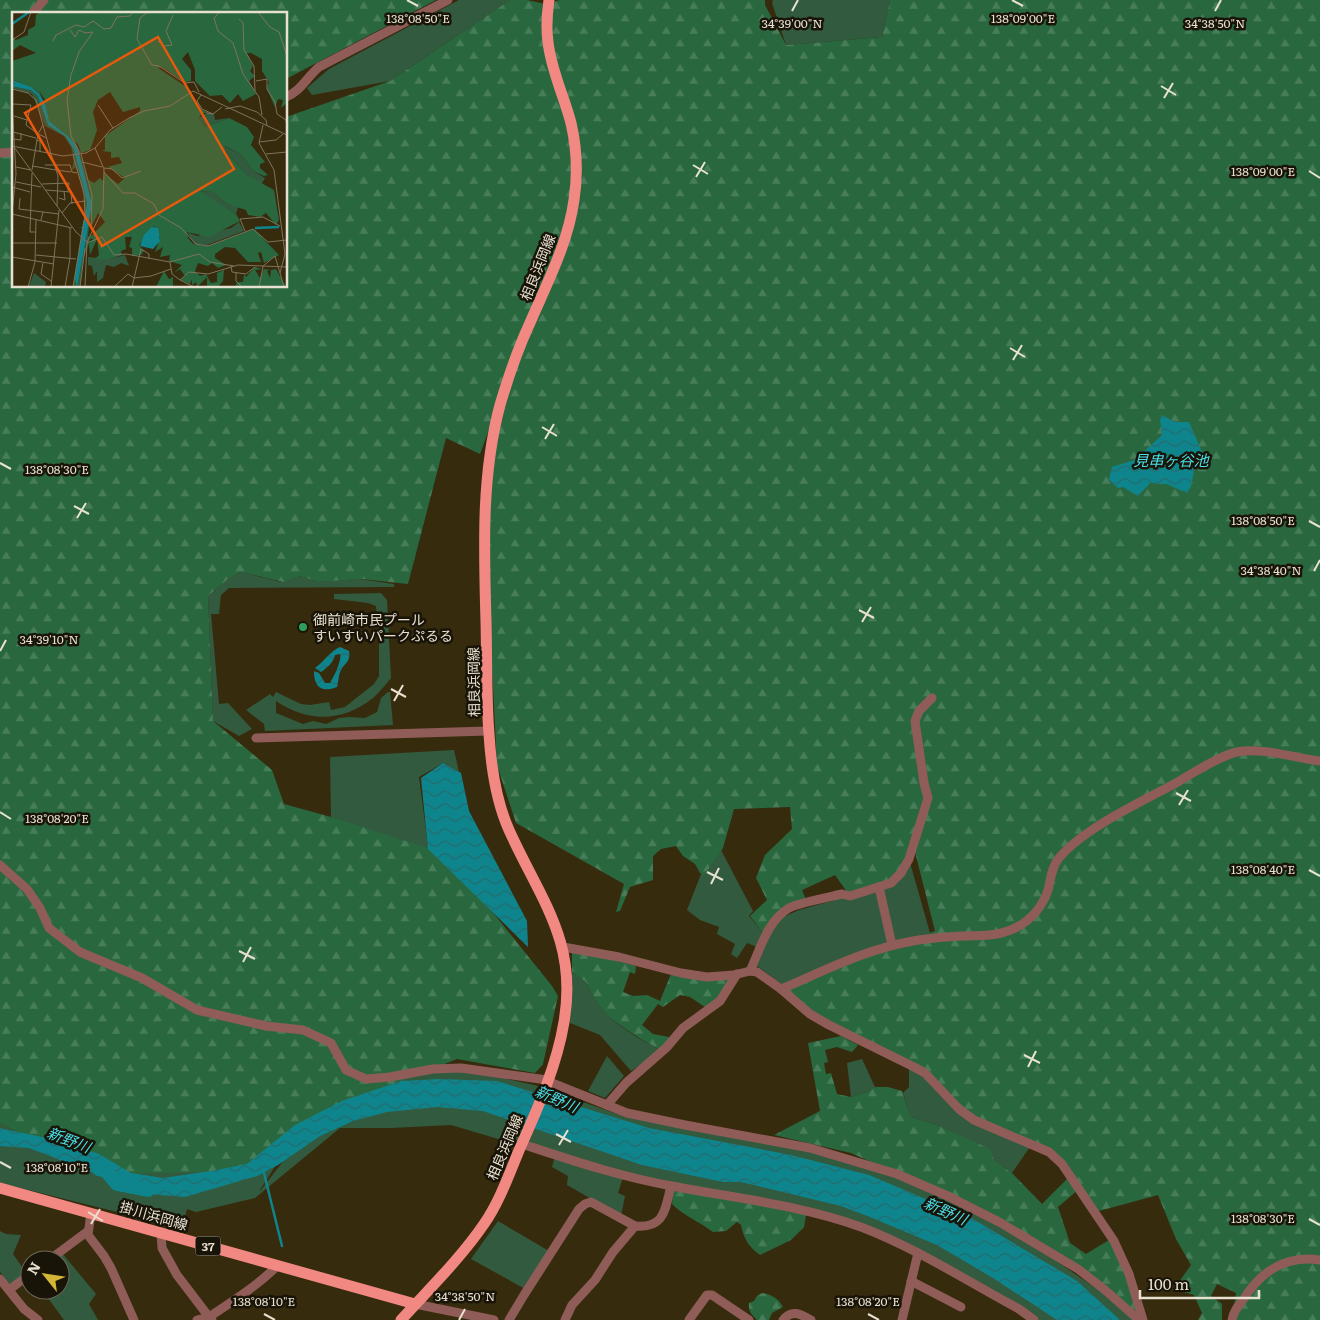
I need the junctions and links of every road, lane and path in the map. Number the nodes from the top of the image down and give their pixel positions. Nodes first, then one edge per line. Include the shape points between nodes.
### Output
1 (44, 0) edge
2 (448, 0) edge
3 (549, 0) edge
4 (34, 12) edge
5 (288, 96) edge
6 (932, 698) dead end
7 (488, 731) junction
8 (256, 738) dead end
9 (1320, 761) edge
10 (0, 865) edge
11 (879, 887) junction
12 (892, 945) junction
13 (563, 947) junction
14 (750, 971) junction
15 (737, 974) junction
16 (781, 989) junction
17 (547, 1082) junction
18 (607, 1105) junction
19 (523, 1142) junction
20 (671, 1186) junction
21 (0, 1188) edge
22 (91, 1213) junction
23 (635, 1226) junction
24 (88, 1231) junction
25 (161, 1233) junction
26 (62, 1250) edge
27 (918, 1253) junction
28 (1320, 1260) edge
29 (277, 1266) junction
30 (0, 1279) edge
31 (911, 1281) junction
32 (20, 1282) edge
33 (9, 1290) junction
34 (415, 1304) junction
35 (961, 1307) dead end
36 (210, 1318) edge
37 (38, 1320) edge
38 (134, 1320) edge
39 (197, 1320) edge
40 (401, 1320) edge
41 (494, 1320) edge
42 (509, 1320) edge
43 (564, 1320) edge
44 (689, 1320) edge
45 (749, 1320) edge
46 (783, 1320) edge
47 (811, 1320) edge
48 (902, 1320) edge
49 (1034, 1320) edge
50 (1139, 1320) edge
51 (1143, 1320) edge
52 (1232, 1320) edge

1 - 4 street
2 - 5 street via 319,67 300,89
3 - 7 main road, 相良浜岡線 via 547,40 571,121 577,173 569,224 506,383 490,457 485,506
6 - 11 street via 915,721 928,798 910,859 891,883
7 - 8 street
7 - 13 main road, 相良浜岡線 via 502,812 544,897
9 - 12 street via 1261,752 1237,752 1076,841 1057,861 1040,907 1018,927 991,935 937,937
10 - 17 street via 27,889 49,928 80,952 142,978 198,1010 266,1026 303,1030 331,1043 346,1070 366,1079 461,1068
11 - 12 street
11 - 14 street via 790,908 770,926
12 - 16 street
13 - 15 street via 681,973 707,977
13 - 17 main road, 相良浜岡線 via 567,984 565,1021
14 - 15 street
14 - 16 street via 762,974
15 - 18 street via 720,1001 683,1028
16 - 51 street via 828,1025 925,1073 974,1120 1049,1152 1062,1164 1114,1241 1129,1274
17 - 18 street
17 - 19 main road, 相良浜岡線
18 - 50 street via 627,1113 810,1148 898,1174 1001,1223 1078,1269
19 - 20 street via 620,1175
19 - 34 main road, 相良浜岡線 via 486,1221
20 - 23 street via 660,1219 644,1227
20 - 27 street via 833,1218
21 - 22 main road, 掛川浜岡線 / 37
22 - 24 street
22 - 25 main road, 掛川浜岡線 / 37
23 - 42 street via 592,1202 585,1204
23 - 43 street via 612,1252
24 - 26 street
24 - 38 street via 111,1268
25 - 29 main road, 掛川浜岡線 / 37
25 - 36 street via 162,1248 173,1268
27 - 31 street
27 - 49 street
28 - 52 street via 1308,1258 1273,1267 1257,1280
29 - 34 main road, 掛川浜岡線 / 37
29 - 36 street
30 - 33 street
31 - 35 street
31 - 48 street
32 - 33 street
33 - 37 street
34 - 40 main road, 相良浜岡線
34 - 41 street
36 - 39 street
44 - 45 street via 707,1295 712,1295
46 - 47 street via 794,1313

